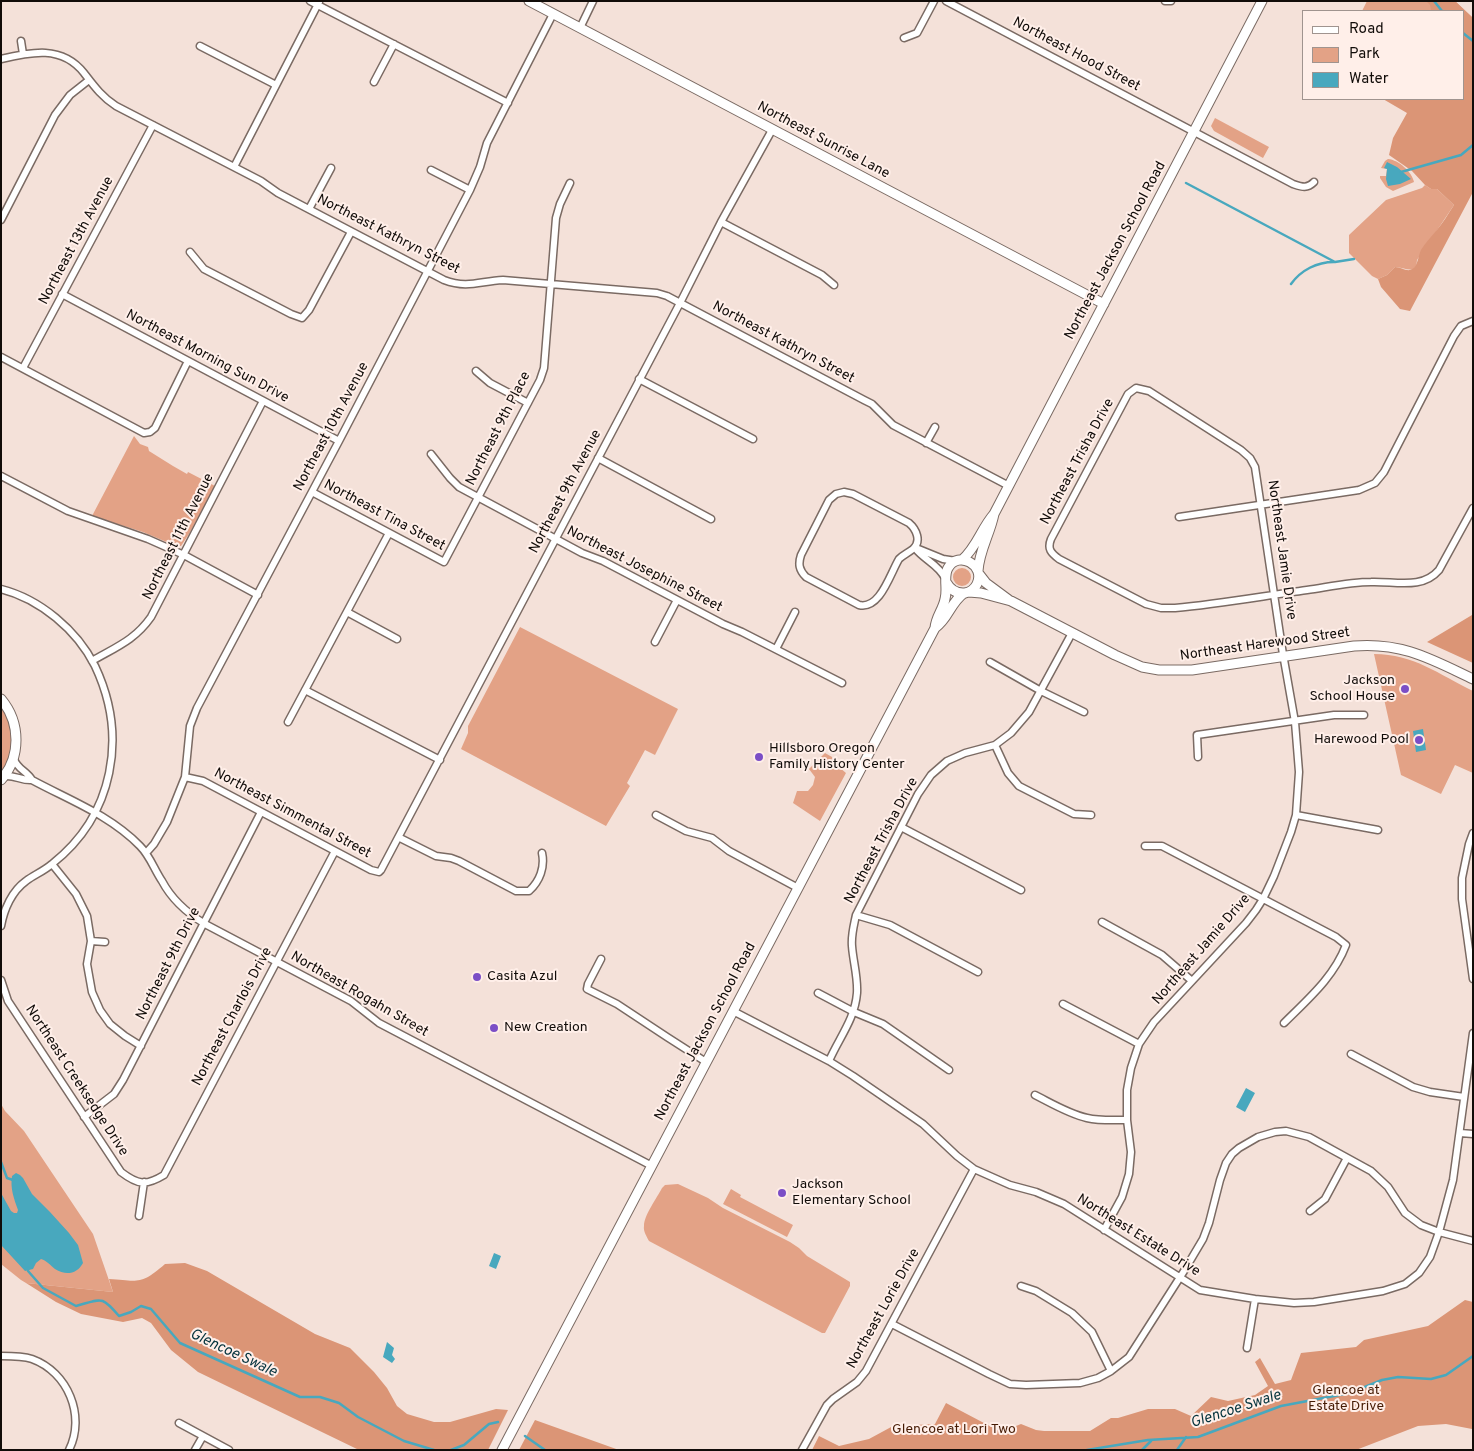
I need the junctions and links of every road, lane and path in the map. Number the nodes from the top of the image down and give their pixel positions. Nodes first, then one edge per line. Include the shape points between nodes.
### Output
1 (310, 1) edge
2 (529, 1) edge
3 (594, 1) edge
4 (934, 1) edge
5 (946, 1) edge
6 (1166, 1) edge
7 (1171, 1) edge
8 (1262, 1) edge
9 (318, 3) edge
10 (553, 14) junction
11 (580, 28) junction
12 (904, 38) dead end
13 (21, 41) dead end
14 (394, 44) junction
15 (200, 46) dead end
16 (23, 54) junction
17 (1, 59) edge
18 (89, 80) junction
19 (374, 82) dead end
20 (276, 85) junction
21 (508, 103) junction
22 (153, 125) junction
23 (772, 130) junction
24 (1194, 132) junction
25 (234, 167) junction
26 (331, 168) dead end
27 (431, 170) dead end
28 (1314, 182) dead end
29 (570, 183) dead end
30 (470, 190) junction
31 (309, 209) junction
32 (1, 220) edge
33 (721, 222) junction
34 (351, 232) junction
35 (190, 252) dead end
36 (427, 271) junction
37 (551, 284) junction
38 (834, 285) dead end
39 (62, 294) junction
40 (680, 303) junction
41 (1104, 304) junction
42 (1473, 321) edge
43 (1, 357) edge
44 (188, 362) junction
45 (23, 368) junction
46 (476, 371) dead end
47 (639, 379) junction
48 (1136, 388) joint
49 (263, 401) junction
50 (528, 402) junction
51 (935, 426) dead end
52 (753, 439) dead end
53 (339, 441) junction
54 (926, 443) junction
55 (431, 454) dead end
56 (598, 458) junction
57 (1, 476) edge
58 (1009, 486) junction
59 (312, 492) junction
60 (478, 498) junction
61 (1262, 505) junction
62 (1473, 508) edge
63 (994, 514) junction
64 (1179, 517) dead end
65 (711, 519) dead end
66 (389, 533) junction
67 (556, 539) junction
68 (915, 548) junction
69 (184, 555) junction
70 (959, 560) junction
71 (444, 562) joint
72 (978, 573) junction
73 (946, 580) junction
74 (1, 588) edge
75 (965, 593) junction
76 (258, 594) junction
77 (1275, 595) junction
78 (678, 600) junction
79 (1011, 602) junction
80 (347, 612) junction
81 (795, 612) dead end
82 (935, 628) junction
83 (1072, 633) junction
84 (397, 639) dead end
85 (655, 642) dead end
86 (776, 650) junction
87 (1284, 657) junction
88 (92, 661) junction
89 (990, 662) dead end
90 (1473, 679) edge
91 (842, 683) dead end
92 (305, 690) junction
93 (1041, 691) junction
94 (1, 699) edge
95 (1084, 712) dead end
96 (1364, 715) dead end
97 (288, 722) dead end
98 (1295, 722) junction
99 (995, 745) junction
100 (1198, 757) dead end
101 (14, 759) junction
102 (440, 760) junction
103 (185, 777) junction
104 (3, 778) edge
105 (32, 780) junction
106 (261, 812) junction
107 (95, 813) junction
108 (656, 815) dead end
109 (1091, 815) dead end
110 (1296, 815) junction
111 (901, 827) junction
112 (1378, 830) dead end
113 (1473, 833) edge
114 (400, 838) junction
115 (1145, 846) dead end
116 (334, 851) junction
117 (146, 853) junction
118 (542, 853) dead end
119 (52, 864) junction
120 (384, 866) joint
121 (798, 888) junction
122 (1021, 890) dead end
123 (1263, 899) junction
124 (856, 915) junction
125 (1102, 922) dead end
126 (205, 924) junction
127 (1, 926) edge
128 (91, 942) junction
129 (105, 942) dead end
130 (602, 959) dead end
131 (277, 962) junction
132 (978, 972) dead end
133 (1473, 979) edge
134 (1, 980) edge
135 (1192, 981) junction
136 (818, 993) dead end
137 (1063, 1004) dead end
138 (733, 1011) junction
139 (854, 1012) junction
140 (1284, 1023) dead end
141 (1473, 1033) edge
142 (1139, 1044) junction
143 (141, 1046) junction
144 (1351, 1054) dead end
145 (706, 1062) junction
146 (829, 1062) junction
147 (949, 1070) dead end
148 (1035, 1095) dead end
149 (1464, 1097) junction
150 (84, 1117) junction
151 (1127, 1120) junction
152 (1460, 1133) junction
153 (1473, 1134) edge
154 (1347, 1158) junction
155 (652, 1166) junction
156 (974, 1169) junction
157 (144, 1182) junction
158 (1310, 1210) dead end
159 (139, 1216) dead end
160 (1104, 1230) junction
161 (1439, 1232) junction
162 (1473, 1241) edge
163 (1180, 1278) junction
164 (1021, 1286) dead end
165 (1255, 1299) junction
166 (892, 1324) junction
167 (1247, 1348) dead end
168 (1, 1356) edge
169 (1111, 1371) junction
170 (179, 1423) dead end
171 (203, 1436) junction
172 (71, 1449) edge
173 (195, 1450) edge
174 (229, 1450) edge
175 (502, 1450) edge
176 (802, 1450) edge

1 - 9 street
2 - 10 street, Northeast Sunrise Lane
3 - 11 street
4 - 12 street via 917,32
5 - 24 street, Northeast Hood Street
6 - 7 street
8 - 24 street, Northeast Jackson School Road
9 - 14 street
9 - 20 street
10 - 11 street, Northeast Sunrise Lane
10 - 21 street, Northeast 10th Avenue
11 - 23 street, Northeast Sunrise Lane
13 - 16 street
14 - 19 street
14 - 21 street
15 - 20 street
16 - 17 street, Northeast Kathryn Street
16 - 18 street, Northeast Kathryn Street via 36,52 63,57 77,66
18 - 22 street, Northeast Kathryn Street via 107,100
18 - 32 street via 70,95 55,115
20 - 25 street
21 - 30 street, Northeast 10th Avenue via 487,143
22 - 25 street, Northeast Kathryn Street
22 - 39 street, Northeast 13th Avenue
23 - 33 street, Northeast 9th Avenue
23 - 41 street, Northeast Sunrise Lane
24 - 28 street, Northeast Hood Street via 1293,184 1303,187
24 - 41 street, Northeast Jackson School Road
25 - 31 street, Northeast Kathryn Street
26 - 31 street
27 - 30 street
29 - 37 street, Northeast 9th Place via 556,218
30 - 36 street, Northeast 10th Avenue
31 - 34 street, Northeast Kathryn Street
33 - 38 street via 822,275
33 - 40 street, Northeast 9th Avenue
34 - 35 street via 302,318 204,269
34 - 36 street, Northeast Kathryn Street
36 - 37 street, Northeast Kathryn Street via 462,285 491,280
36 - 53 street, Northeast 10th Avenue
37 - 40 street, Northeast Kathryn Street via 657,293
37 - 50 street, Northeast 9th Place via 544,368
39 - 44 street, Northeast Morning Sun Drive
39 - 45 street, Northeast 13th Avenue
40 - 47 street, Northeast 9th Avenue
40 - 54 street, Northeast Kathryn Street via 864,400 888,422
41 - 58 street, Northeast Jackson School Road
42 - 61 street via 1461,326 1454,336 1384,472 1375,483 1360,490
43 - 45 street
44 - 45 street via 159,420 150,432 144,433
44 - 49 street, Northeast Morning Sun Drive
46 - 50 street
47 - 52 street
47 - 56 street, Northeast 9th Avenue
48 - 61 street, Northeast Jamie Drive via 1149,391 1250,458 1255,467
48 - 77 street, Northeast Trisha Drive via 1128,394 1052,539 1052,554 1135,599 1161,608
49 - 53 street, Northeast Morning Sun Drive
49 - 69 street, Northeast 11th Avenue
50 - 60 street, Northeast 9th Place
51 - 54 street
53 - 59 street, Northeast 10th Avenue
54 - 58 street, Northeast Kathryn Street
55 - 60 street, Northeast Josephine Street via 459,487
56 - 65 street
56 - 67 street, Northeast 9th Avenue
57 - 69 street via 68,511
58 - 63 street, Northeast Jackson School Road
59 - 66 street, Northeast Tina Street
59 - 76 street, Northeast 10th Avenue
60 - 67 street, Northeast Josephine Street
60 - 71 street, Northeast 9th Place
61 - 64 street
61 - 77 street, Northeast Jamie Drive
62 - 77 street via 1445,561 1428,579 1413,583 1354,583
63 - 70 street, Northeast Jackson School Road via 972,550
63 - 72 street, Northeast Jackson School Road via 979,559
66 - 71 street, Northeast Tina Street
66 - 80 street
67 - 78 street, Northeast Josephine Street
67 - 102 street, Northeast 9th Avenue
68 - 68 street via 918,539 914,527 844,492 830,500 801,555 799,566 806,577 864,606 879,597 899,560
68 - 70 street via 943,560
68 - 73 street via 938,568
69 - 76 street
69 - 88 street, Northeast 11th Avenue via 142,629 131,640
70 - 72 street via 972,563
70 - 73 street via 948,568
72 - 75 street via 975,587
72 - 79 street, Northeast Harewood Street via 986,584
73 - 75 street via 953,590
73 - 82 street, Northeast Jackson School Road via 945,600
74 - 88 street via 55,617 77,639
75 - 79 street, Northeast Harewood Street via 981,593
75 - 82 street, Northeast Jackson School Road
76 - 103 street, Northeast 10th Avenue via 196,708 188,738
77 - 87 street, Northeast Jamie Drive
78 - 85 street
78 - 86 street, Northeast Josephine Street
79 - 83 street, Northeast Harewood Street
80 - 84 street
80 - 92 street
81 - 86 street
82 - 121 street, Northeast Jackson School Road
83 - 87 street, Northeast Harewood Street via 1130,662 1159,670 1192,670
83 - 93 street, Northeast Trisha Drive
86 - 91 street, Northeast Josephine Street
87 - 90 street, Northeast Harewood Street via 1354,646 1388,646 1420,654
87 - 98 street, Northeast Jamie Drive
88 - 107 street via 104,685 113,740 108,776
89 - 93 street
92 - 97 street
92 - 102 street
93 - 95 street
93 - 99 street, Northeast Trisha Drive via 1029,712 1011,733
94 - 101 street via 12,715 16,730
96 - 98 street
98 - 100 street via 1197,735
98 - 110 street, Northeast Jamie Drive via 1299,772
99 - 109 street via 1008,773 1019,786 1074,814
99 - 111 street, Northeast Trisha Drive via 946,761 918,794
101 - 104 street
101 - 105 street, Northeast Rogahn Street
102 - 114 street, Northeast 9th Avenue
103 - 106 street, Northeast Simmental Street via 203,781
103 - 117 street, Northeast 10th Avenue via 167,822
104 - 105 street, Northeast Rogahn Street via 13,776
105 - 107 street, Northeast Rogahn Street
106 - 116 street, Northeast Simmental Street
106 - 126 street, Northeast 9th Drive
107 - 117 street, Northeast Rogahn Street via 120,828
107 - 119 street via 76,840
108 - 121 street via 686,831 712,838 729,851
110 - 112 street
110 - 123 street, Northeast Jamie Drive via 1286,848
111 - 122 street
111 - 124 street, Northeast Trisha Drive
113 - 133 street via 1462,878 1462,899
114 - 118 street via 436,856 459,861 521,892 530,891 536,883 543,866
114 - 120 street, Northeast 9th Avenue
115 - 123 street via 1162,846
116 - 120 street, Northeast Simmental Street via 375,871 379,872
116 - 131 street, Northeast Charlois Drive
117 - 126 street, Northeast Rogahn Street via 176,901
119 - 127 street via 24,882 14,893
119 - 128 street via 80,901 87,916
121 - 138 street, Northeast Jackson School Road
123 - 135 street, Northeast Jamie Drive via 1246,923
123 - 140 street via 1346,945 1330,975
124 - 132 street via 890,925
124 - 139 street, Northeast Trisha Drive via 852,938 857,992
125 - 135 street via 1158,953
126 - 131 street, Northeast Rogahn Street
126 - 143 street, Northeast 9th Drive
128 - 129 street
128 - 143 street via 87,964 92,992 100,1010 110,1024
130 - 145 street via 587,989 617,1004
131 - 155 street, Northeast Rogahn Street via 351,1001 379,1023
131 - 157 street, Northeast Charlois Drive via 164,1174 154,1181
134 - 150 street, Northeast Creeksedge Drive via 8,1001
135 - 142 street, Northeast Jamie Drive via 1154,1022
136 - 139 street
137 - 142 street
138 - 145 street, Northeast Jackson School Road
138 - 146 street, Northeast Estate Drive
139 - 146 street, Northeast Trisha Drive
139 - 147 street via 883,1024
141 - 149 street, Northeast Estate Drive
142 - 151 street, Northeast Jamie Drive via 1127,1090
143 - 150 street, Northeast 9th Drive via 114,1094
144 - 149 street via 1413,1087
145 - 155 street, Northeast Jackson School Road
146 - 156 street, Northeast Estate Drive via 923,1124
148 - 151 street via 1085,1118
149 - 152 street, Northeast Estate Drive
150 - 157 street, Northeast Creeksedge Drive via 121,1172 133,1181
151 - 160 street, Northeast Jamie Drive via 1129,1174 1122,1197
152 - 153 street
152 - 161 street, Northeast Estate Drive via 1453,1180
154 - 158 street via 1325,1199
154 - 161 street via 1372,1171 1388,1187 1405,1213 1421,1225
154 - 163 street via 1309,1137 1286,1131 1266,1134 1239,1148 1226,1163 1203,1239
155 - 175 street, Northeast Jackson School Road
156 - 160 street, Northeast Estate Drive via 1064,1204
156 - 166 street, Northeast Lorie Drive
157 - 159 street
160 - 163 street, Northeast Estate Drive
161 - 162 street
161 - 165 street, Northeast Estate Drive via 1430,1257 1419,1273 1405,1284 1383,1291 1314,1302
163 - 165 street, Northeast Estate Drive via 1200,1290
163 - 169 street via 1129,1357
164 - 169 street via 1036,1290 1072,1313 1092,1332
165 - 167 street
166 - 169 street via 1010,1384 1080,1383
166 - 176 street, Northeast Lorie Drive via 866,1371 858,1382 827,1405
168 - 172 street via 32,1359 52,1370 66,1385 76,1420
170 - 171 street
171 - 173 street
171 - 174 street

